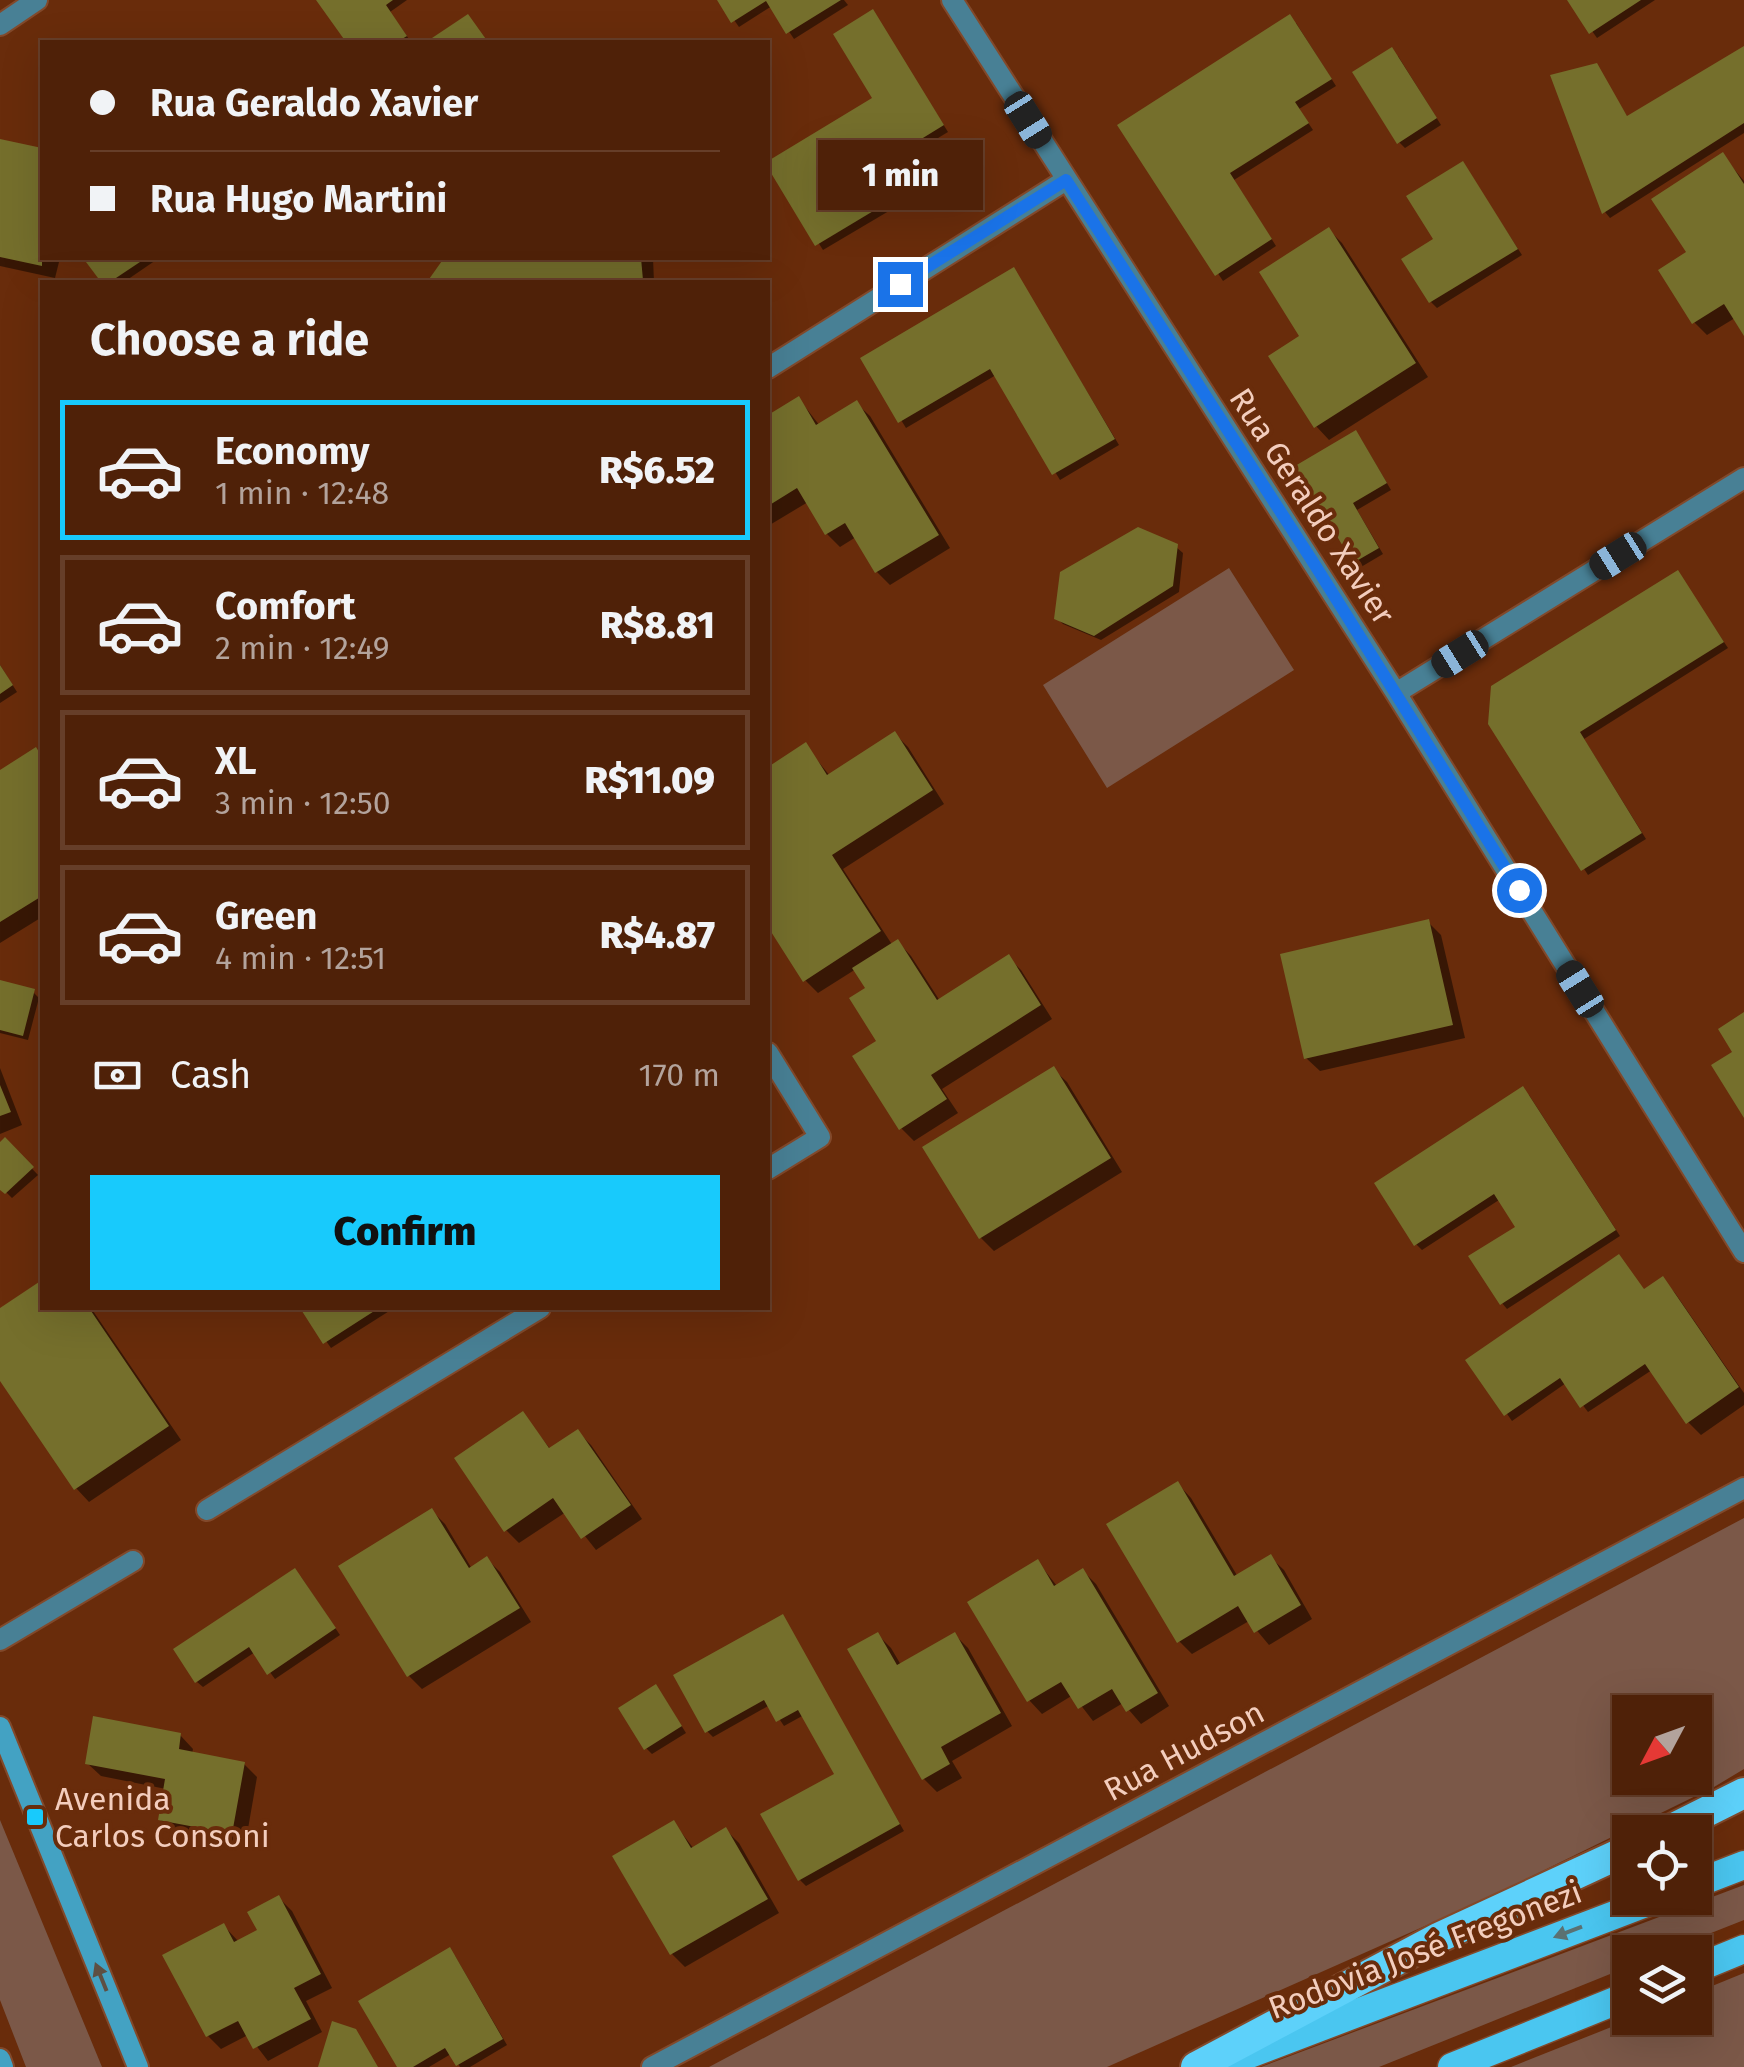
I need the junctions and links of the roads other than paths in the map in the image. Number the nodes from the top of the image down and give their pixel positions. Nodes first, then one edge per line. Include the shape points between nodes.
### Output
1 (38, 0) edge
2 (952, 0) edge
3 (0, 24) edge
4 (1066, 180) junction
5 (770, 367) edge
6 (1744, 478) edge
7 (1396, 693) junction
8 (770, 1056) edge
9 (770, 1168) edge
10 (1744, 1252) edge
11 (537, 1310) edge
12 (1744, 1488) edge
13 (207, 1510) dead end
14 (133, 1561) dead end
15 (0, 1640) edge
16 (0, 1727) edge
17 (1744, 1793) edge
18 (1700, 1815) edge
19 (1612, 1857) edge
20 (1744, 1865) edge
21 (1712, 1877) edge
22 (1614, 1915) edge
23 (1744, 1949) edge
24 (1712, 1962) edge
25 (1612, 2002) edge
26 (0, 2059) edge
27 (3, 2067) edge
28 (138, 2067) edge
29 (652, 2067) edge
30 (1196, 2067) edge
31 (1215, 2067) edge
32 (1452, 2067) edge

1 - 3 street
2 - 4 street, Rua Geraldo Xavier
4 - 5 street
4 - 7 street, Rua Geraldo Xavier
6 - 7 street
7 - 10 street, Rua Geraldo Xavier
8 - 9 street via 820,1137
11 - 13 street
12 - 29 street, Rua Hudson
14 - 15 street
28 -> 16 main road
17 - 18 highway
19 - 30 highway via 1440,1938
20 - 21 highway
22 -> 31 highway, Rodovia José Fregonezi
23 - 24 highway
25 - 32 highway
26 - 27 main road

